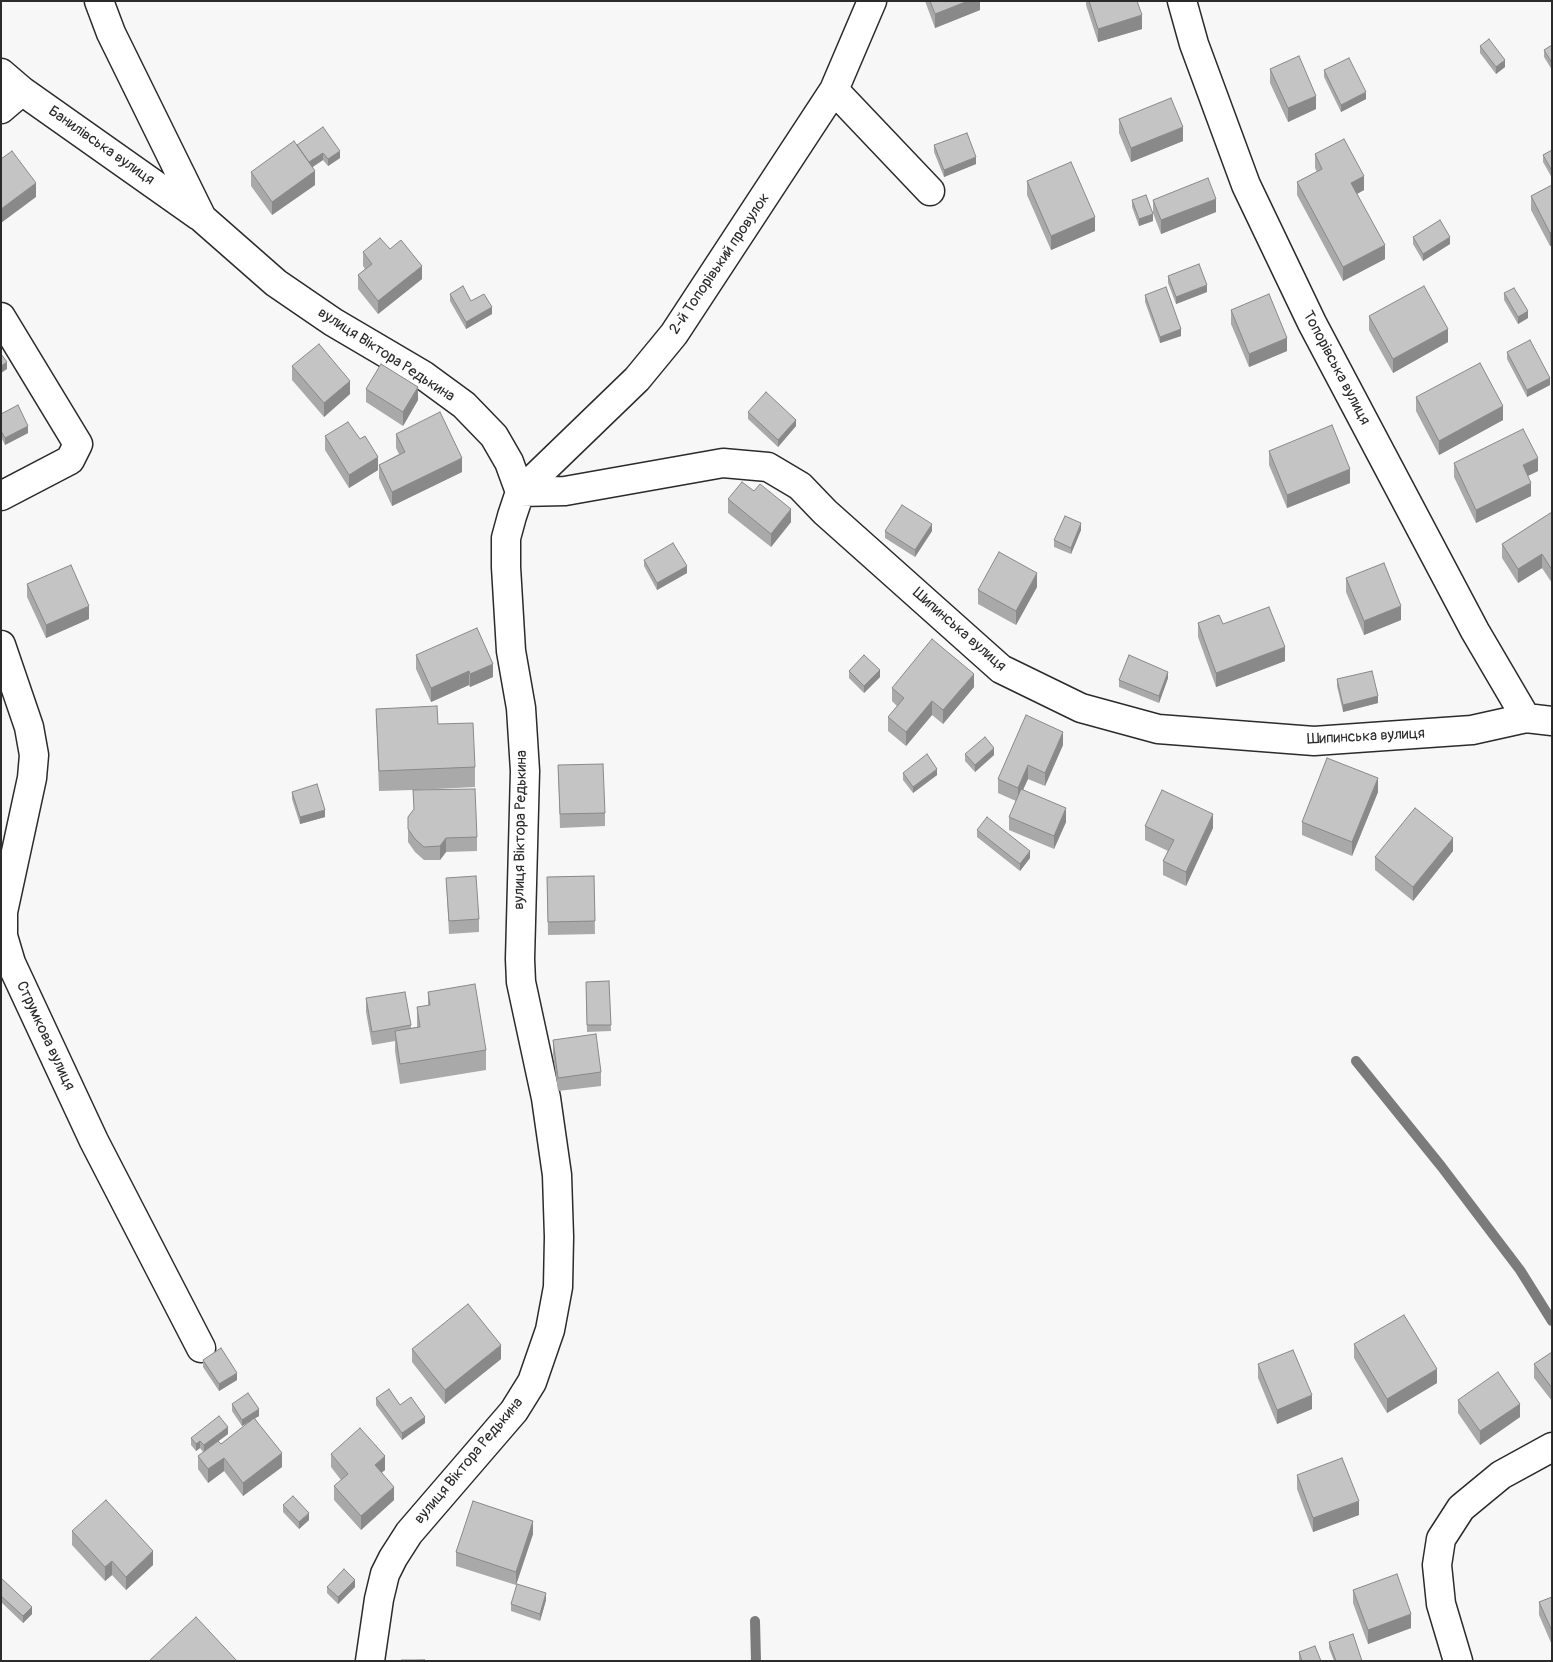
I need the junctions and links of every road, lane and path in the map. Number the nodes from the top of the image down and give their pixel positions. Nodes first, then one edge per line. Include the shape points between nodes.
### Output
1 (99, 1) edge
2 (872, 1) edge
3 (1182, 1) edge
4 (1, 73) edge
5 (834, 90) junction
6 (22, 91) junction
7 (1, 109) edge
8 (930, 191) dead end
9 (202, 218) junction
10 (1, 318) edge
11 (520, 492) junction
12 (1, 496) edge
13 (1, 645) edge
14 (1539, 720) edge
15 (201, 1348) dead end
16 (1552, 1447) edge
17 (370, 1661) edge
18 (1458, 1661) edge

1 - 9 street, вулиця Віктора Редькина via 111,33
2 - 5 street, 2-й Топорівький провулок
3 - 14 street, Топорівська вулиця via 1194,44 1246,185 1312,323 1475,630
4 - 6 street, Банилівська вулиця
5 - 8 street
5 - 11 street, 2-й Топорівький провулок via 674,334 637,379
6 - 7 street
6 - 9 street, Банилівська вулиця
9 - 11 street, вулиця Віктора Редькина via 276,283 333,322 423,375 464,405 494,436 509,462
10 - 12 street via 78,444 70,460
11 - 14 street, Шипинська вулиця via 566,491 723,463 768,467 800,486 824,512 1001,669 1081,708 1158,729 1314,741 1472,730
11 - 17 street, вулиця Віктора Редькина via 506,538 506,567 525,771 521,982 546,1098 557,1175 558,1287 550,1330 532,1382 514,1411 409,1533 393,1558 379,1599
13 - 15 street, Струмкова вулиця via 29,726 34,755 3,912 3,936 11,963 94,1141
16 - 18 street via 1501,1475 1468,1502 1441,1539 1437,1564 1440,1604

